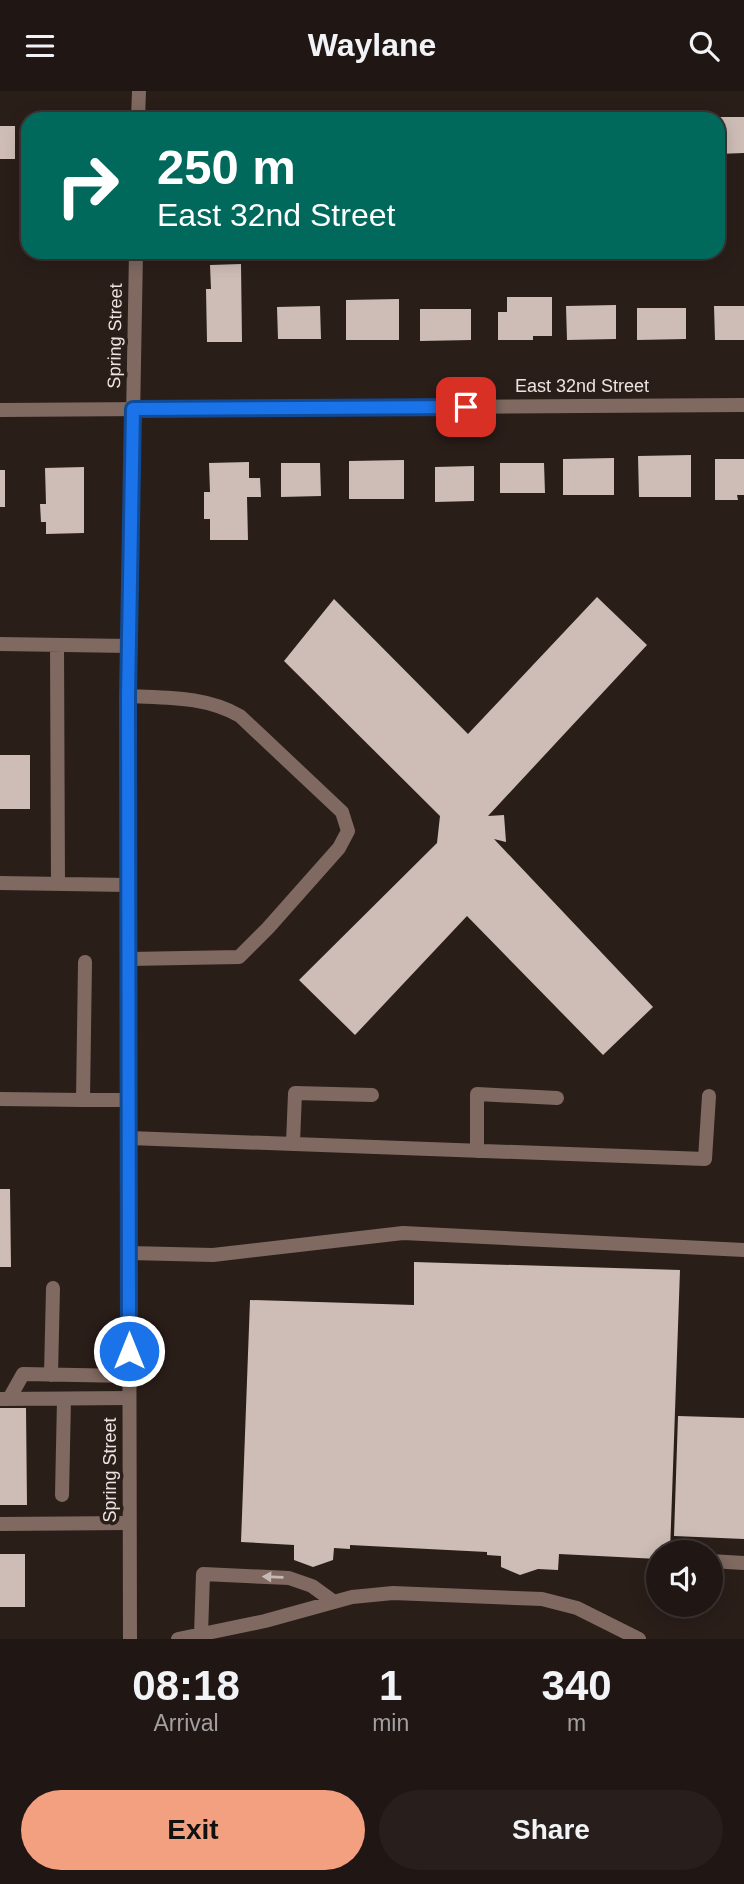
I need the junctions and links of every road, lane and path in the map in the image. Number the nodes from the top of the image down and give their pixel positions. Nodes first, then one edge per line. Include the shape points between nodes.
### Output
1 (139, 91) edge
2 (138, 112) edge
3 (136, 259) edge
4 (744, 405) edge
5 (133, 409) junction
6 (0, 410) edge
7 (0, 644) edge
8 (57, 645) junction
9 (129, 646) junction
10 (128, 696) junction
11 (0, 883) edge
12 (58, 883) junction
13 (128, 885) junction
14 (129, 959) junction
15 (85, 962) dead end
16 (372, 1095) dead end
17 (709, 1096) dead end
18 (556, 1098) dead end
19 (0, 1099) edge
20 (83, 1100) junction
21 (129, 1100) junction
22 (129, 1138) junction
23 (293, 1143) junction
24 (477, 1151) junction
25 (744, 1250) edge
26 (129, 1253) junction
27 (54, 1288) dead end
28 (51, 1375) junction
29 (129, 1376) junction
30 (129, 1398) junction
31 (4, 1399) edge
32 (64, 1399) junction
33 (62, 1495) dead end
34 (129, 1523) junction
35 (0, 1524) edge
36 (723, 1562) edge
37 (744, 1563) edge
38 (334, 1602) junction
39 (201, 1635) junction
40 (130, 1639) edge
41 (178, 1639) edge
42 (639, 1639) edge

1 - 2 street
3 - 5 street, Spring Street
4 - 5 street, East 32nd Street
5 - 6 street, East 32nd Street
5 - 9 street, Spring Street
7 - 8 street
8 - 9 street
8 - 12 street
9 - 10 street, Spring Street
10 - 13 street, Spring Street
10 - 14 street via 190,698 222,705 240,716 342,812 348,831 339,848 239,957
11 - 12 street
12 - 13 street
13 - 14 street, Spring Street
14 - 21 street, Spring Street
15 - 20 street
16 - 23 street via 295,1093
17 - 24 street via 705,1159
18 - 24 street via 477,1094
19 - 20 street
20 - 21 street
21 - 22 street, Spring Street
22 - 23 street
22 - 26 street, Spring Street
23 - 24 street
25 - 26 street via 404,1233 213,1255
26 - 29 street, Spring Street
27 - 28 street
28 - 29 street
28 - 31 street via 23,1374
29 - 30 street, Spring Street
30 - 32 street
30 - 34 street, Spring Street
31 - 32 street
32 - 33 street
34 - 35 street
34 - 40 street, Spring Street
36 - 37 street
38 - 39 street
38 -> 39 street via 312,1586 289,1578 203,1574
38 - 42 street via 393,1593 542,1599 577,1608
39 - 41 street

